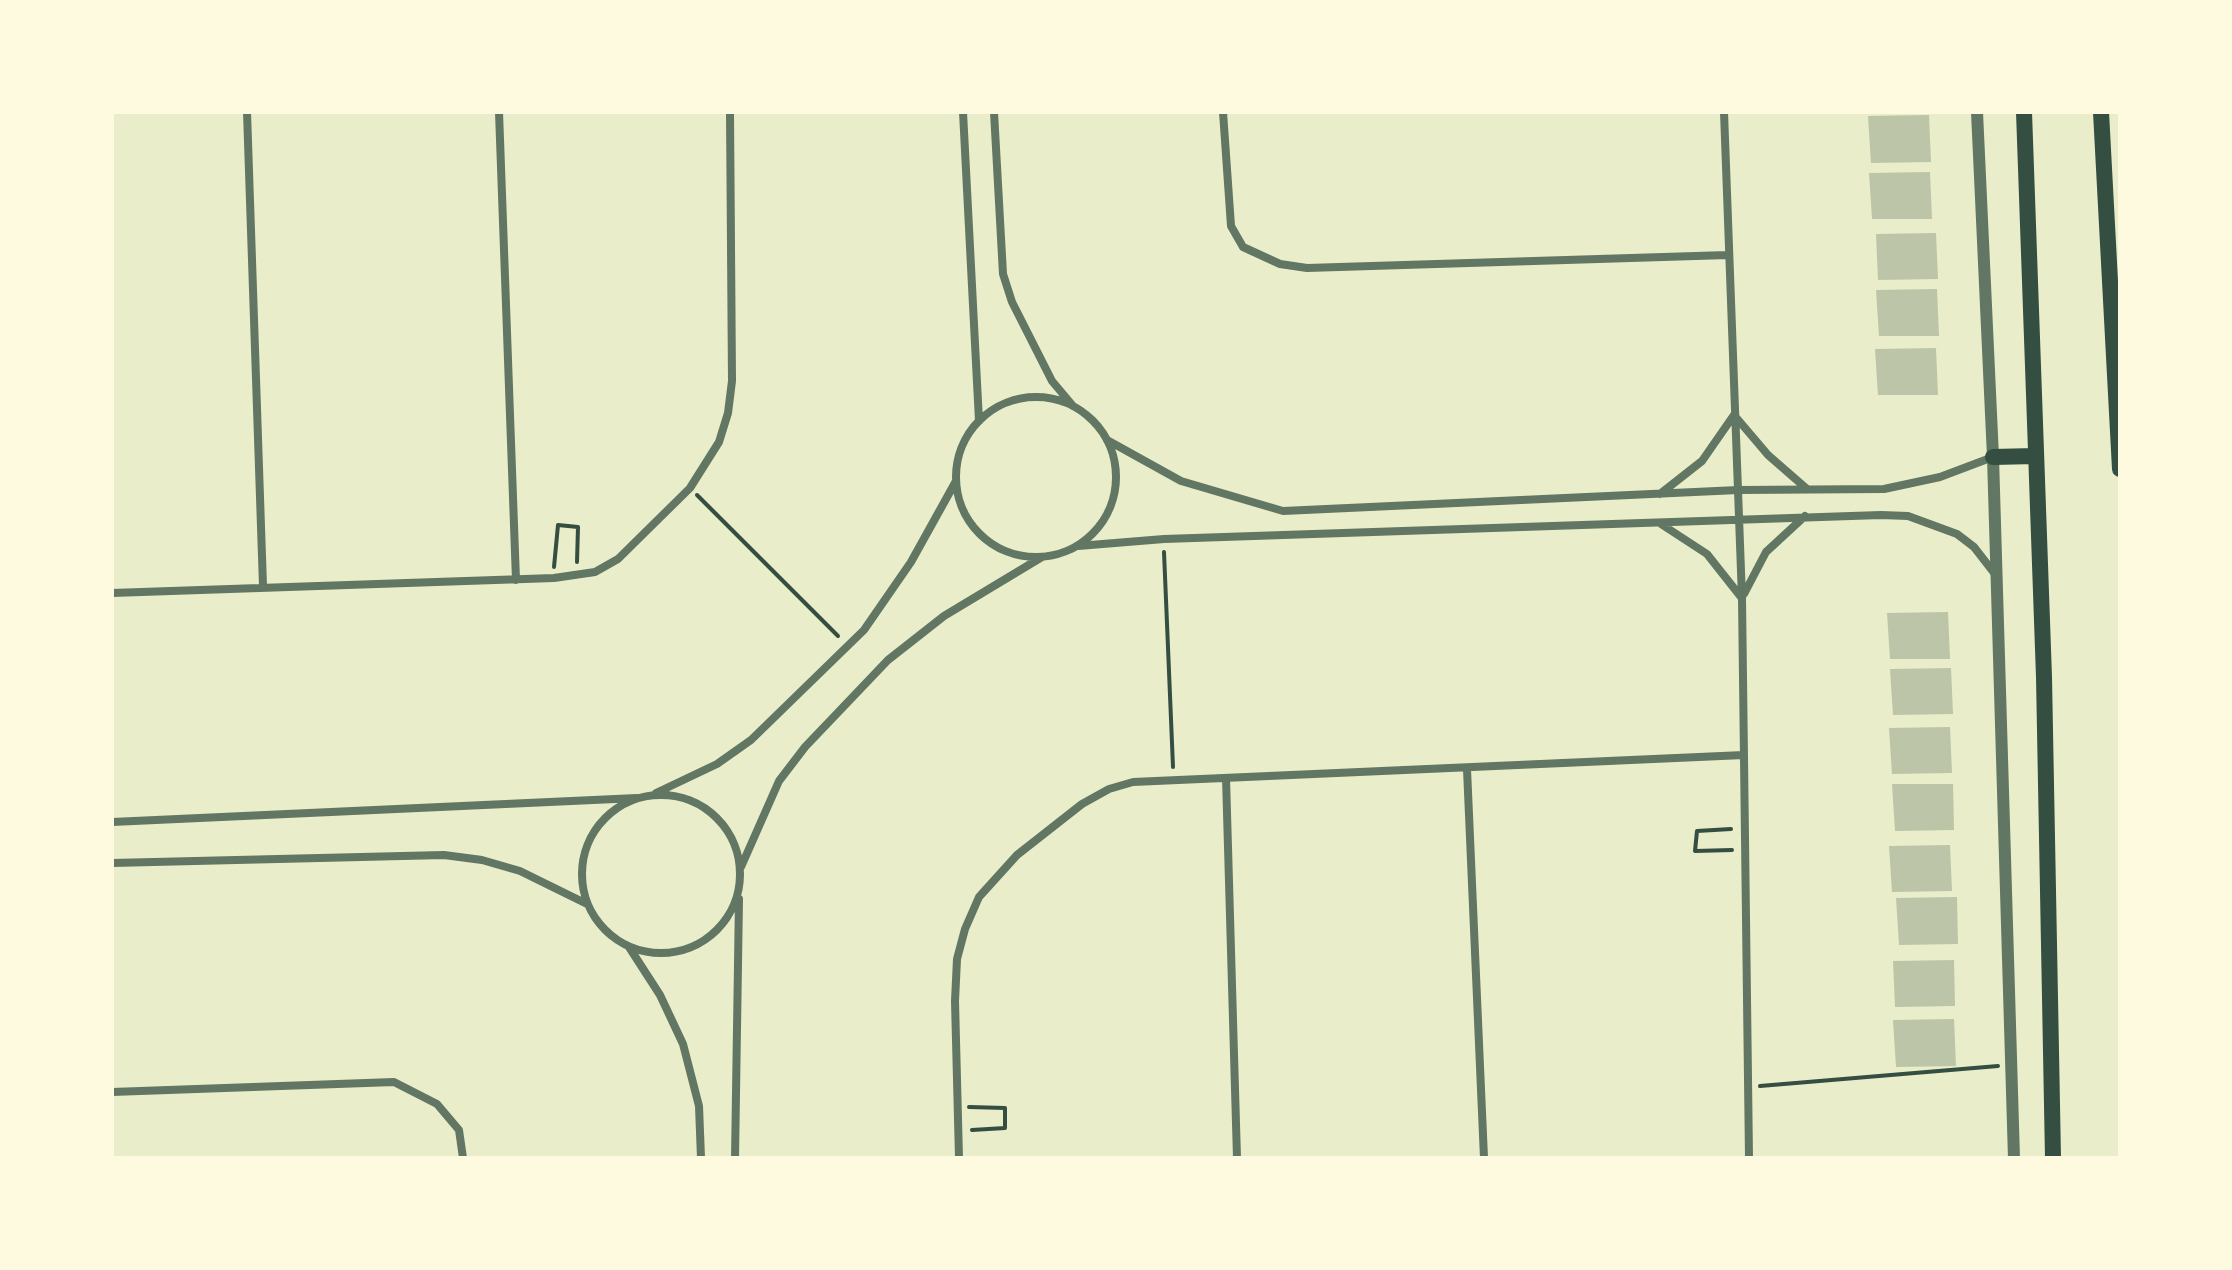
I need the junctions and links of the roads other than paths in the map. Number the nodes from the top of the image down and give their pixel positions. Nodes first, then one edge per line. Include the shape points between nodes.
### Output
1 (247, 112) edge
2 (499, 112) edge
3 (730, 112) edge
4 (962, 112) edge
5 (994, 112) edge
6 (1223, 112) edge
7 (1724, 112) edge
8 (1977, 112) edge
9 (2024, 112) edge
10 (2101, 112) edge
11 (1728, 255) junction
12 (2118, 365) edge
13 (2118, 391) edge
14 (1074, 407) junction
15 (1734, 415) junction
16 (979, 421) junction
17 (1107, 440) junction
18 (2035, 456) junction
19 (1993, 457) junction
20 (2120, 469) edge
21 (956, 480) junction
22 (1738, 490) junction
23 (1807, 490) junction
24 (1657, 495) junction
25 (1805, 516) junction
26 (1739, 520) junction
27 (1660, 524) junction
28 (1078, 546) junction
29 (1042, 557) junction
30 (1996, 575) junction
31 (516, 580) junction
32 (263, 586) junction
33 (112, 593) edge
34 (1742, 598) junction
35 (1744, 755) junction
36 (1467, 769) junction
37 (1226, 778) junction
38 (654, 794) junction
39 (637, 798) junction
40 (112, 822) edge
41 (112, 863) edge
42 (741, 868) junction
43 (739, 887) junction
44 (587, 904) junction
45 (629, 947) junction
46 (112, 1092) edge
47 (463, 1158) edge
48 (701, 1158) edge
49 (735, 1158) edge
50 (959, 1158) edge
51 (1237, 1158) edge
52 (1484, 1158) edge
53 (1749, 1158) edge
54 (2014, 1158) edge
55 (2053, 1158) edge

1 - 32 street
2 - 31 street
3 - 31 street via 732,381 719,442 690,488 618,559 577,576
4 - 16 street
5 - 14 street via 1003,274 1052,381
6 - 11 street via 1231,226 1243,247 1280,264 1307,268
7 - 11 street
8 - 19 street
9 - 18 main road
10 - 12 main road
11 - 15 street
12 - 13 main road
13 - 20 main road
14 - 16 street via 1024,399
14 - 17 street
15 - 22 street
15 - 23 street
15 - 24 street via 1702,461
16 - 21 street via 967,437
17 - 24 street via 1181,481 1283,511
17 - 28 street via 1117,478 1114,499 1094,533
18 - 19 main road
18 - 55 main road
19 - 23 street via 1884,489
19 - 30 street
21 - 29 street via 973,527 1016,555
21 - 38 street via 896,585 848,646 751,740 693,777
22 - 23 street
22 - 24 street
22 - 26 street
25 - 26 street
25 - 30 street via 1908,516 1937,525 1974,547
25 - 34 street via 1766,552
26 - 27 street
26 - 34 street
27 - 28 street
27 - 34 street via 1707,554
28 - 29 street
29 - 42 street via 944,616 888,660 779,781
30 - 54 street
31 - 32 street
32 - 33 street
34 - 35 street
35 - 36 street
35 - 53 street
36 - 37 street
36 - 52 street
37 - 50 street via 1133,782 1109,789 1017,855 979,897 957,959
37 - 51 street
38 - 39 street
38 - 42 street via 695,801 713,813 736,847
39 - 40 street
39 - 44 street via 606,816 585,848
41 - 44 street via 444,855 520,871
42 - 43 street
43 - 45 street via 723,923 690,948 670,953
43 - 49 street
44 - 45 street via 597,922
45 - 48 street via 683,1044 699,1106
46 - 47 street via 394,1082 437,1104 459,1130

